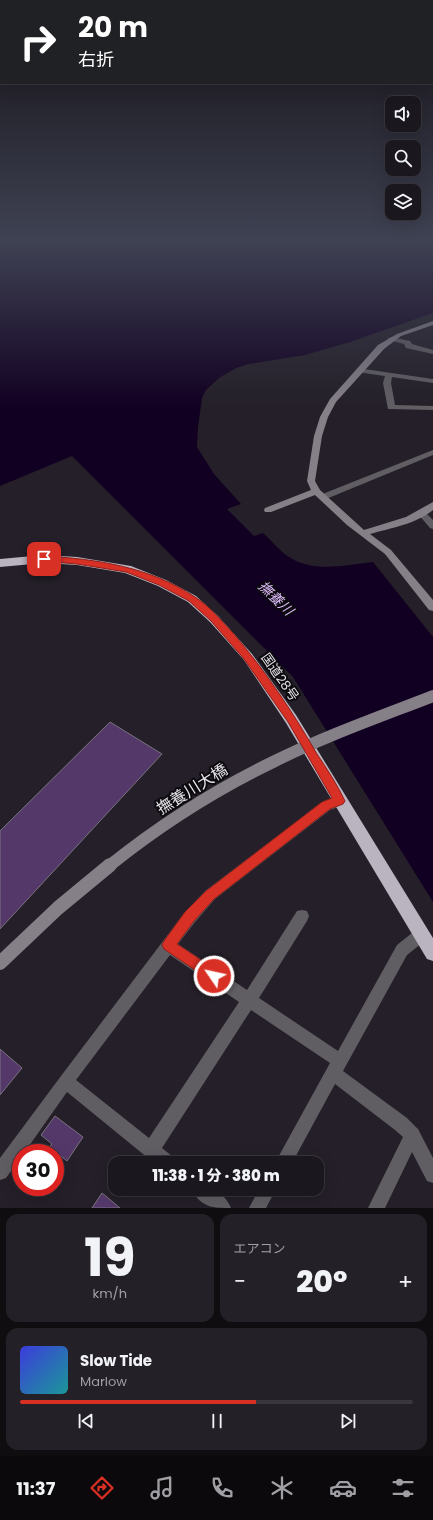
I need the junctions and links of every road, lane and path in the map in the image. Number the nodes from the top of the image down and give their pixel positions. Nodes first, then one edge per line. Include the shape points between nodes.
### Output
1 (433, 323) edge
2 (391, 339) junction
3 (433, 352) edge
4 (360, 370) junction
5 (389, 374) junction
6 (433, 381) edge
7 (433, 408) edge
8 (433, 452) edge
9 (319, 494) junction
10 (433, 505) edge
11 (268, 510) dead end
12 (422, 514) junction
13 (433, 526) edge
14 (363, 533) junction
15 (0, 563) edge
16 (433, 607) edge
17 (433, 696) edge
18 (340, 801) junction
19 (302, 916) dead end
20 (422, 934) junction
21 (168, 945) junction
22 (433, 953) edge
23 (0, 962) edge
24 (248, 1000) junction
25 (337, 1067) junction
26 (66, 1081) junction
27 (412, 1135) junction
28 (151, 1150) junction
29 (158, 1156) edge
30 (286, 1156) edge
31 (0, 1172) edge
32 (433, 1175) edge
33 (209, 1196) edge
34 (264, 1196) edge
35 (224, 1208) edge
36 (257, 1208) edge
37 (376, 1208) edge

1 - 2 main road
2 - 3 street
2 - 4 main road
4 - 5 street
4 - 9 main road via 333,401 324,418 316,448 312,481
5 - 6 street
5 - 7 street via 387,383 391,407
8 - 9 street
9 - 11 main road
9 - 14 main road
10 - 12 main road
12 - 13 street
12 - 14 main road
14 - 16 main road via 388,552
15 - 18 highway, 国道28号 via 44,559 128,569 192,599 248,657 291,719
17 - 23 main road, 撫養川大橋, bridge via 329,736 252,772 193,806 82,887
18 - 20 highway, 国道28号
18 - 21 street via 326,806 210,895
19 - 24 street
20 - 22 highway, 国道28号
20 - 25 street via 402,950
21 - 24 street
21 - 26 street
24 - 25 street
24 - 28 street
25 - 27 street
25 - 30 street
26 - 28 street
26 - 31 street
27 - 32 street
27 - 37 street
28 - 29 street
33 - 35 street
34 - 36 street

